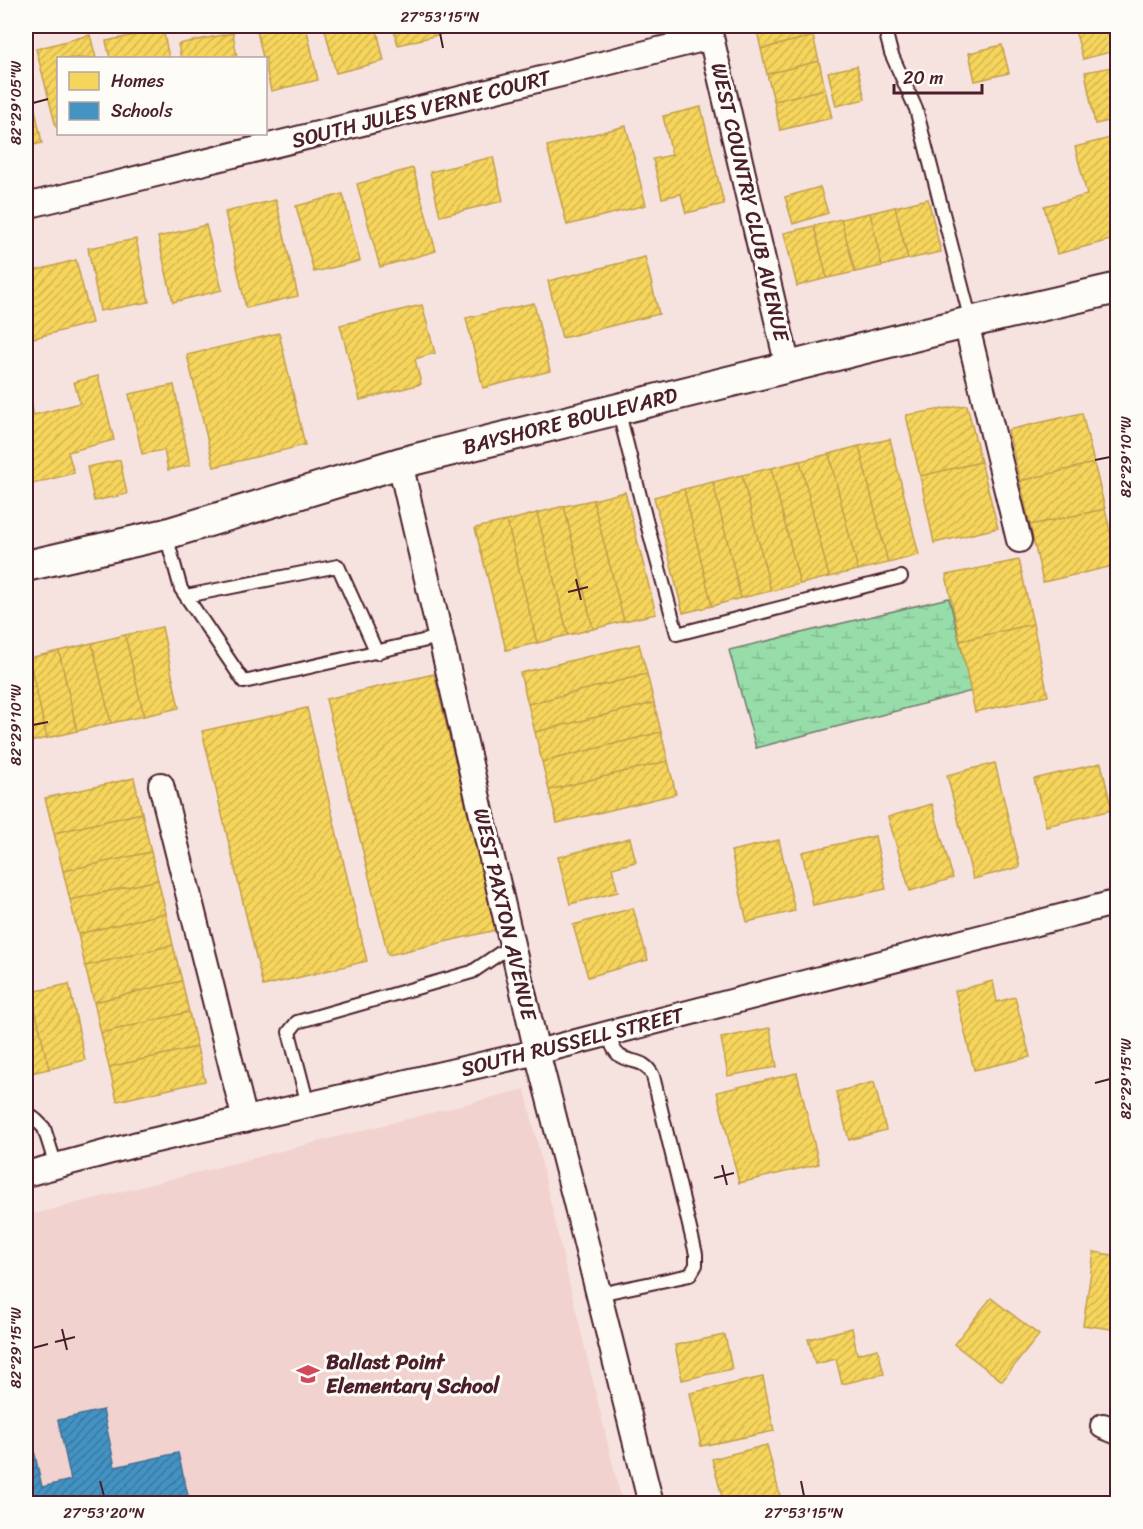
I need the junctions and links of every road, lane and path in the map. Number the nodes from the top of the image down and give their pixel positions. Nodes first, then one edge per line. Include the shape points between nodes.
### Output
1 (884, 26) edge
2 (711, 37) joint
3 (26, 206) edge
4 (1118, 288) edge
5 (969, 323) junction
6 (788, 367) junction
7 (618, 409) junction
8 (400, 463) junction
9 (166, 534) junction
10 (1019, 540) dead end
11 (26, 566) edge
12 (900, 578) dead end
13 (186, 596) junction
14 (440, 637) junction
15 (377, 652) junction
16 (162, 785) dead end
17 (1118, 902) edge
18 (512, 945) junction
19 (608, 1034) junction
20 (537, 1052) junction
21 (308, 1105) junction
22 (26, 1114) edge
23 (245, 1120) junction
24 (56, 1166) junction
25 (26, 1174) edge
26 (599, 1294) junction
27 (651, 1503) edge

1 - 5 lane via 891,53 916,109
2 - 3 street, SOUTH JULES VERNE COURT
2 - 6 street, WEST COUNTRY CLUB AVENUE
4 - 5 street, BAYSHORE BOULEVARD
5 - 6 street, BAYSHORE BOULEVARD
5 - 10 street
6 - 7 street, BAYSHORE BOULEVARD
7 - 8 street, BAYSHORE BOULEVARD
7 - 12 lane via 677,634
8 - 9 street, BAYSHORE BOULEVARD
8 - 14 street, WEST PAXTON AVENUE
9 - 11 street, BAYSHORE BOULEVARD
9 - 13 lane
13 - 15 lane via 244,682
13 - 15 lane via 339,566
14 - 15 lane
14 - 18 street, WEST PAXTON AVENUE
16 - 23 street
17 - 19 street, SOUTH RUSSELL STREET
18 - 20 street, WEST PAXTON AVENUE
18 - 21 lane via 472,972 297,1022 289,1032
19 - 20 street, SOUTH RUSSELL STREET
19 - 26 lane via 620,1056 642,1064 653,1076 696,1266 690,1275
20 - 21 street, SOUTH RUSSELL STREET
20 - 26 street, WEST PAXTON AVENUE
21 - 23 street, SOUTH RUSSELL STREET
22 - 24 lane via 44,1128
23 - 24 street, SOUTH RUSSELL STREET
24 - 25 street, SOUTH RUSSELL STREET
26 - 27 street, WEST PAXTON AVENUE

